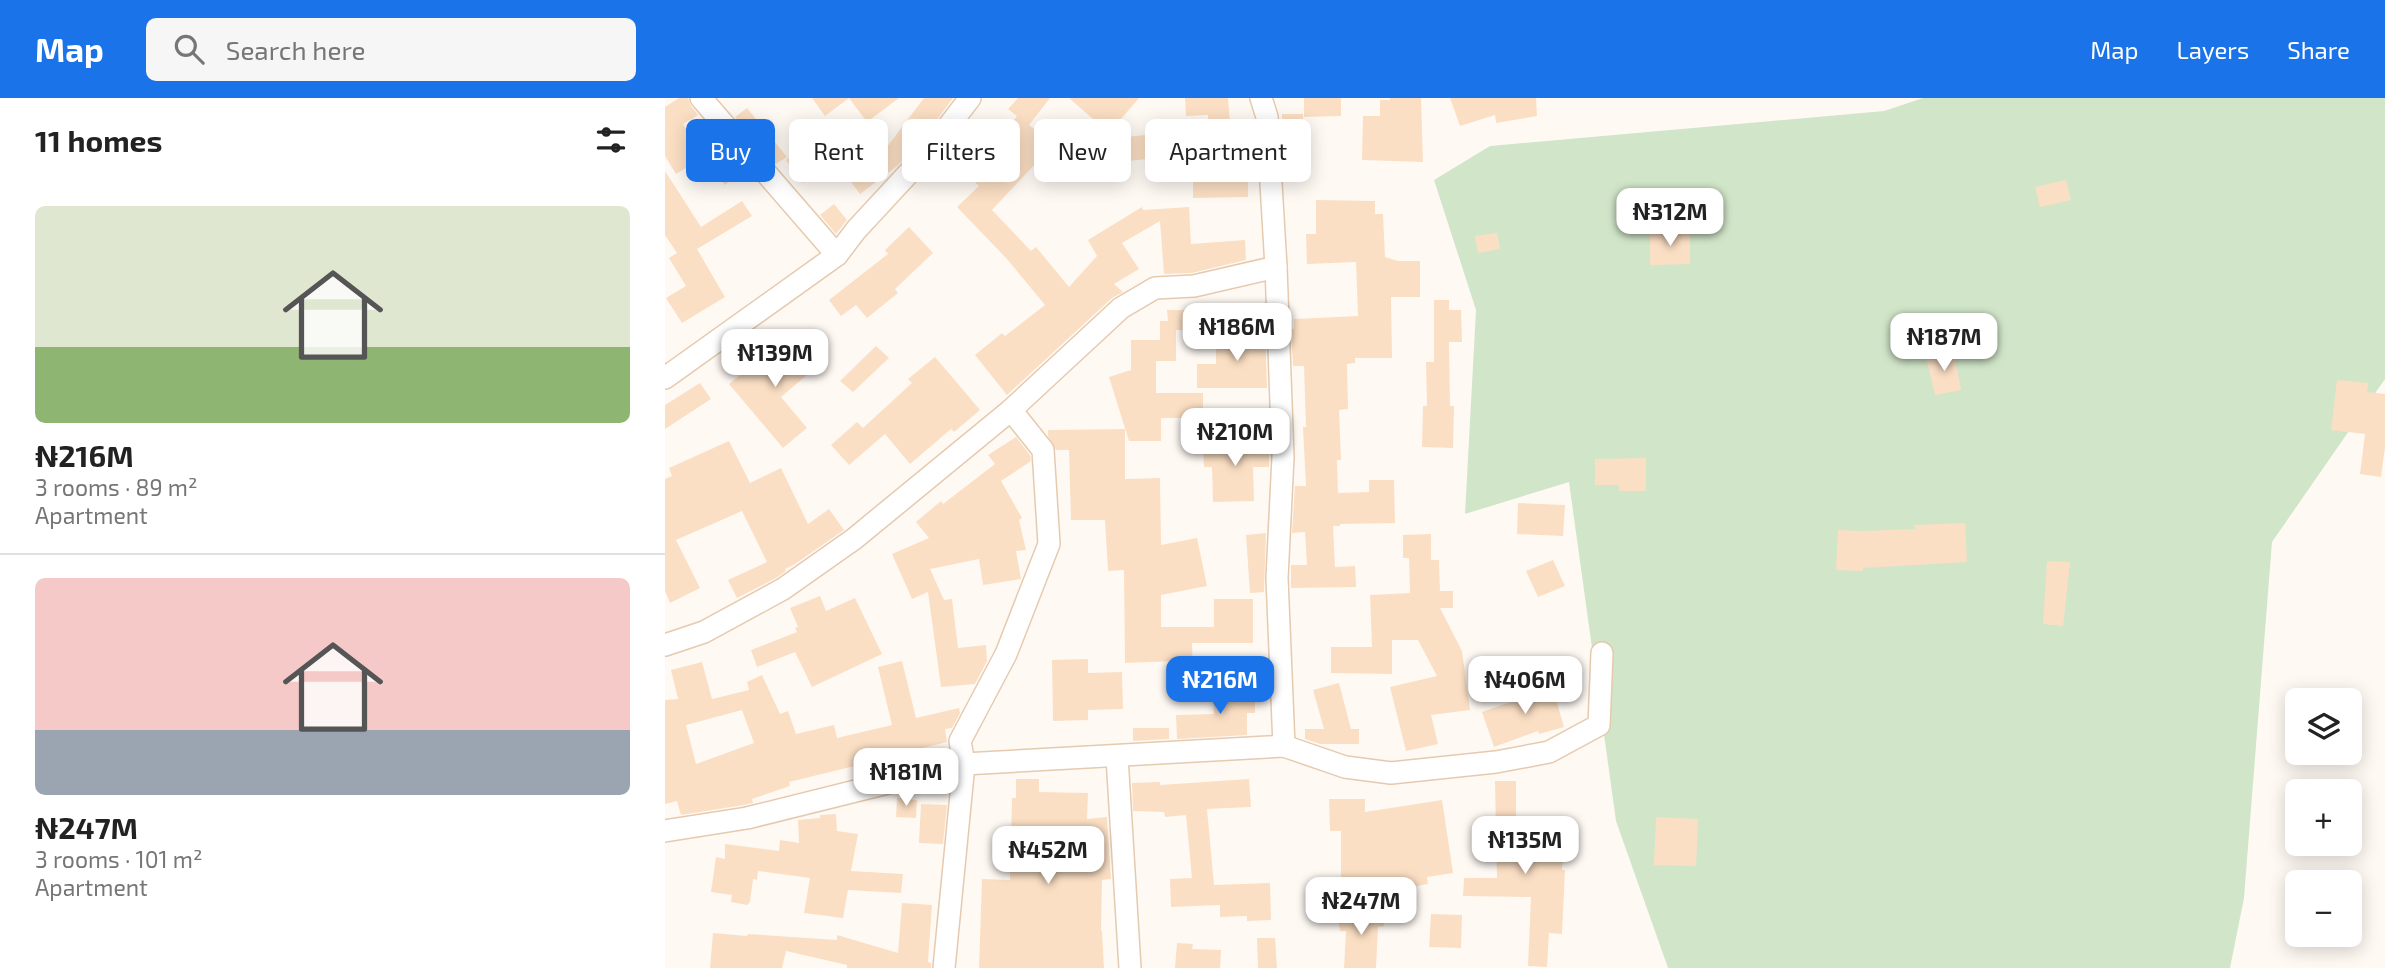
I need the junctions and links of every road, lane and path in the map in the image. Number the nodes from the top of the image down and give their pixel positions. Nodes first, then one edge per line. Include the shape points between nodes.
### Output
1 (701, 98) edge
2 (970, 98) edge
3 (1261, 98) edge
4 (837, 255) junction
5 (1276, 267) junction
6 (665, 379) edge
7 (1011, 410) junction
8 (665, 645) edge
9 (1602, 653) dead end
10 (1284, 746) junction
11 (1117, 757) junction
12 (964, 764) junction
13 (665, 831) edge
14 (944, 968) edge
15 (1130, 968) edge

1 - 4 street
2 - 4 street
3 - 5 street via 1268,117
4 - 6 street
5 - 7 street via 1193,286 1155,288 1121,307
5 - 10 street via 1283,457 1277,578
7 - 8 street via 854,539 783,589 704,632
7 - 12 street via 1043,450 1049,544 1006,654 960,741
9 - 10 street via 1599,725 1549,752 1391,773 1345,766
10 - 11 street
11 - 12 street
11 - 15 street
12 - 13 street via 747,818
12 - 14 street

